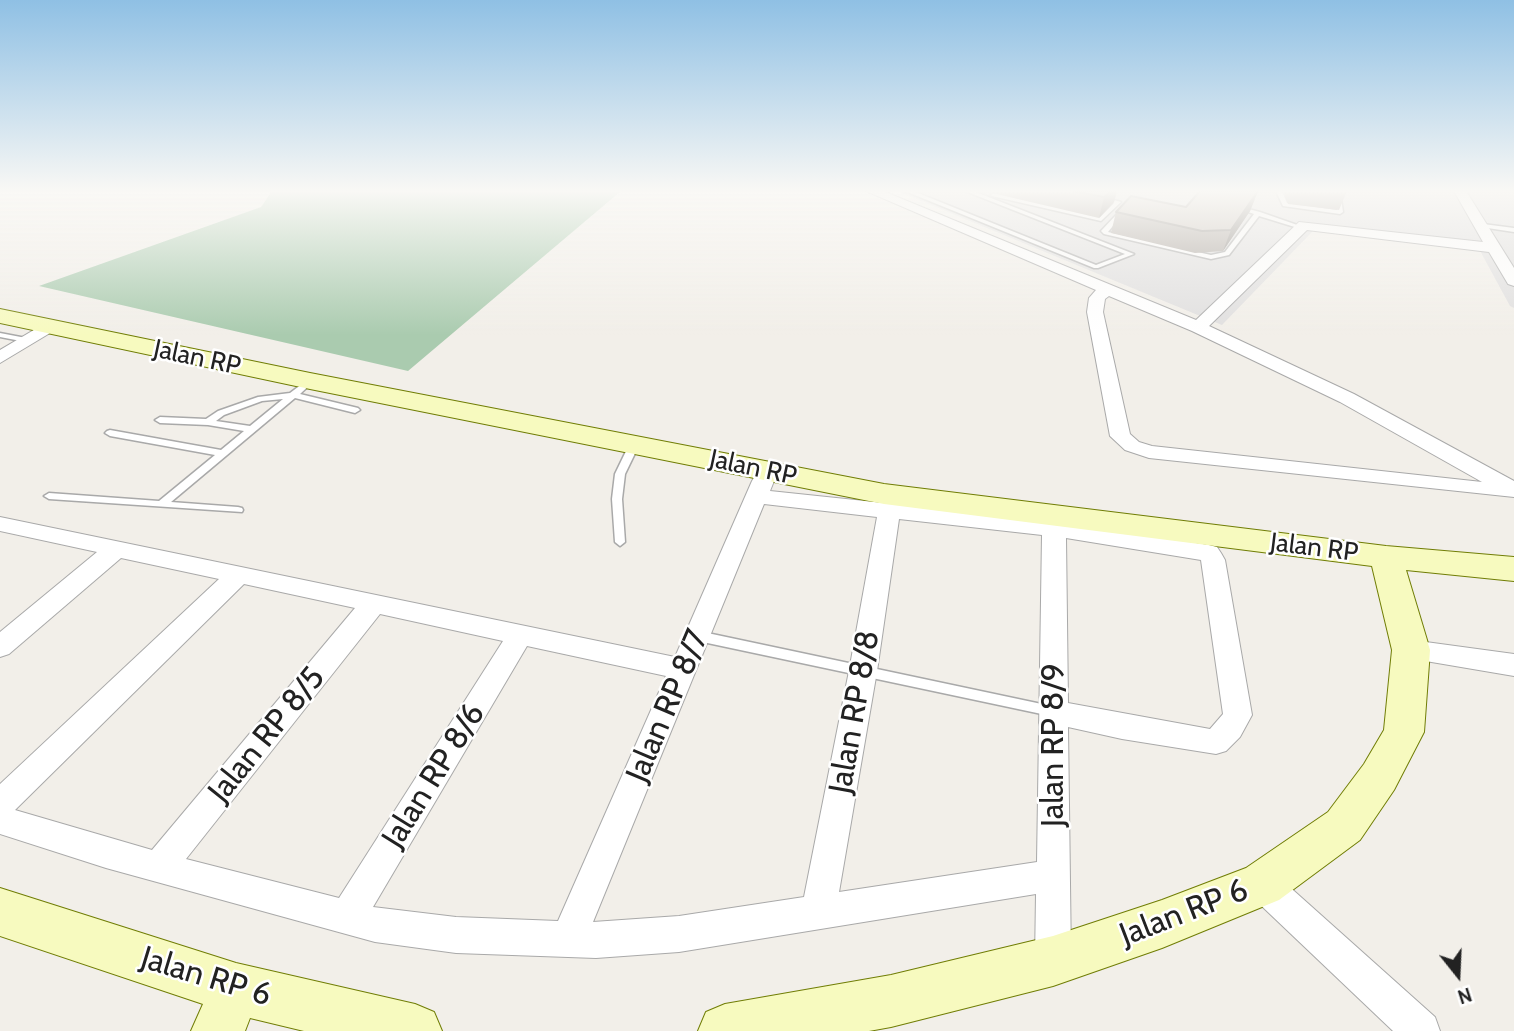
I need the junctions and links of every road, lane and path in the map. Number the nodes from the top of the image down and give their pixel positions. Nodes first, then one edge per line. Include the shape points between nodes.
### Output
1 (986, 239) edge
2 (1027, 239) edge
3 (1092, 239) edge
4 (1130, 239) edge
5 (1238, 239) edge
6 (1288, 239) edge
7 (1425, 239) edge
8 (1491, 239) edge
9 (1496, 248) junction
10 (1514, 281) edge
11 (1106, 290) junction
12 (0, 316) edge
13 (1198, 327) junction
14 (37, 333) junction
15 (0, 335) edge
16 (0, 358) edge
17 (302, 388) junction
18 (355, 410) dead end
19 (160, 420) dead end
20 (208, 422) junction
21 (252, 429) junction
22 (110, 433) dead end
23 (635, 443) junction
24 (223, 453) junction
25 (1482, 472) junction
26 (1514, 472) edge
27 (761, 484) junction
28 (1514, 491) edge
29 (49, 496) dead end
30 (163, 503) junction
31 (238, 510) dead end
32 (888, 511) junction
33 (0, 524) edge
34 (1054, 529) junction
35 (620, 542) dead end
36 (116, 548) junction
37 (1386, 557) junction
38 (1514, 569) edge
39 (239, 575) junction
40 (374, 603) junction
41 (521, 634) junction
42 (698, 636) junction
43 (0, 647) edge
44 (1411, 650) junction
45 (1514, 665) edge
46 (683, 669) junction
47 (863, 671) junction
48 (1054, 712) junction
49 (0, 804) edge
50 (0, 820) edge
51 (159, 867) junction
52 (1053, 875) junction
53 (1262, 884) junction
54 (0, 912) edge
55 (818, 912) junction
56 (347, 917) junction
57 (568, 939) junction
58 (1053, 961) junction
59 (227, 1010) edge
60 (415, 1031) edge
61 (725, 1031) edge
62 (1421, 1031) edge

1 - 11 street
2 - 3 lane via 1096,267 1131,254
4 - 5 lane via 1221,257
6 - 13 street
7 - 9 street
8 - 9 street
9 - 10 street
11 - 13 street
11 - 28 street via 1097,298 1096,312 1120,436 1132,446 1149,453
12 - 14 street, Jalan RP
13 - 25 street via 1347,398
14 - 15 lane
14 - 16 street
14 - 17 street, Jalan RP
17 - 18 lane
17 - 20 lane via 221,413
17 - 21 lane
17 - 23 street, Jalan RP
19 - 20 lane
20 - 21 lane
21 - 24 lane
22 - 24 lane
23 - 27 street, Jalan RP
23 - 35 lane via 620,474
24 - 30 lane
25 - 26 street
25 - 28 street
27 - 32 street
27 - 37 street, Jalan RP via 884,494
27 - 42 street, Jalan RP 8/7
29 - 30 lane
30 - 31 lane
32 - 34 street
32 - 47 street, Jalan RP 8/8
33 - 36 street
34 - 48 street, Jalan RP 8/9
34 - 48 street via 1209,553 1238,715 1216,741
36 - 39 street
36 - 43 street
37 - 38 street, Jalan RP
37 - 44 street, Jalan RP 6
39 - 40 street
39 - 49 street
40 - 41 street
40 - 51 street, Jalan RP 8/5
41 - 46 street
41 - 56 street, Jalan RP 8/6
42 - 46 street, Jalan RP 8/7
42 - 47 lane
44 - 45 street
44 - 53 street, Jalan RP 6 via 1404,732 1379,777 1344,826
46 - 57 street, Jalan RP 8/7
47 - 48 lane
47 - 55 street, Jalan RP 8/8
48 - 52 street, Jalan RP 8/9
50 - 51 street
51 - 56 street
52 - 55 street
52 - 58 street, Jalan RP 8/9
53 - 58 street, Jalan RP 6
53 - 62 street
54 - 59 street, Jalan RP 6
55 - 57 street via 679,934
56 - 57 street via 456,936
58 - 61 street, Jalan RP 6 via 891,1001
59 - 60 street, Jalan RP 6

